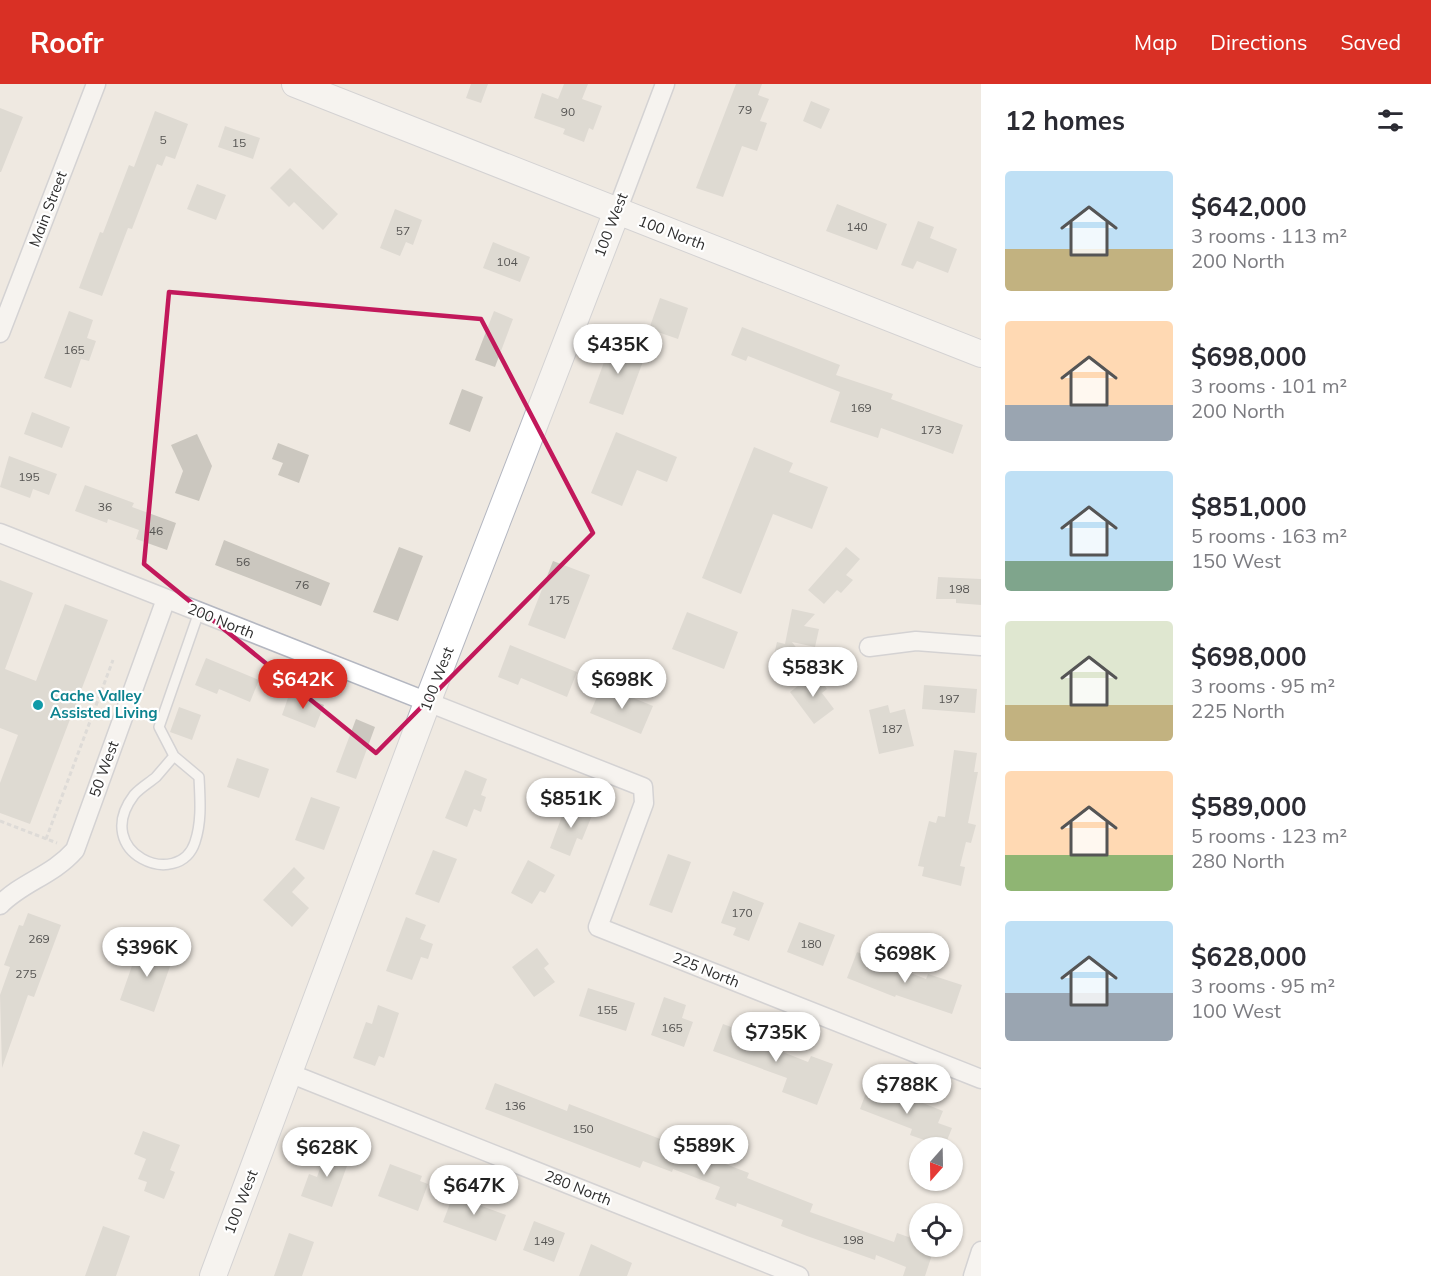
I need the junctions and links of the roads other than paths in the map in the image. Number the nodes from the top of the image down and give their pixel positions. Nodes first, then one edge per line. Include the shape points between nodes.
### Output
1 (96, 84) edge
2 (296, 84) edge
3 (665, 84) edge
4 (617, 211) junction
5 (0, 333) edge
6 (981, 354) edge
7 (0, 533) edge
8 (166, 599) junction
9 (199, 612) junction
10 (981, 646) edge
11 (869, 647) dead end
12 (428, 703) junction
13 (174, 756) junction
14 (0, 905) edge
15 (598, 927) joint
16 (289, 1073) junction
17 (981, 1079) edge
18 (981, 1251) edge
19 (213, 1276) edge
20 (799, 1276) edge
21 (973, 1276) edge

1 - 5 street, Main Street
2 - 4 street, 100 North
3 - 4 street, 100 West
4 - 6 street, 100 North
4 - 12 street, 100 West
7 - 8 street, 200 North
8 - 9 street, 200 North
8 - 14 street, 50 West via 75,850 61,866 9,895
9 - 12 street, 200 North
9 - 13 lane via 159,727
10 - 11 street via 916,641
12 - 15 street, 200 North via 643,787 644,803
12 - 16 street, 100 West
13 - 13 lane via 199,777 195,843 186,858 170,864 148,862 131,853 123,836 124,818 134,795
15 - 17 street, 225 North
16 - 19 street, 100 West
16 - 20 street, 280 North
18 - 21 street

